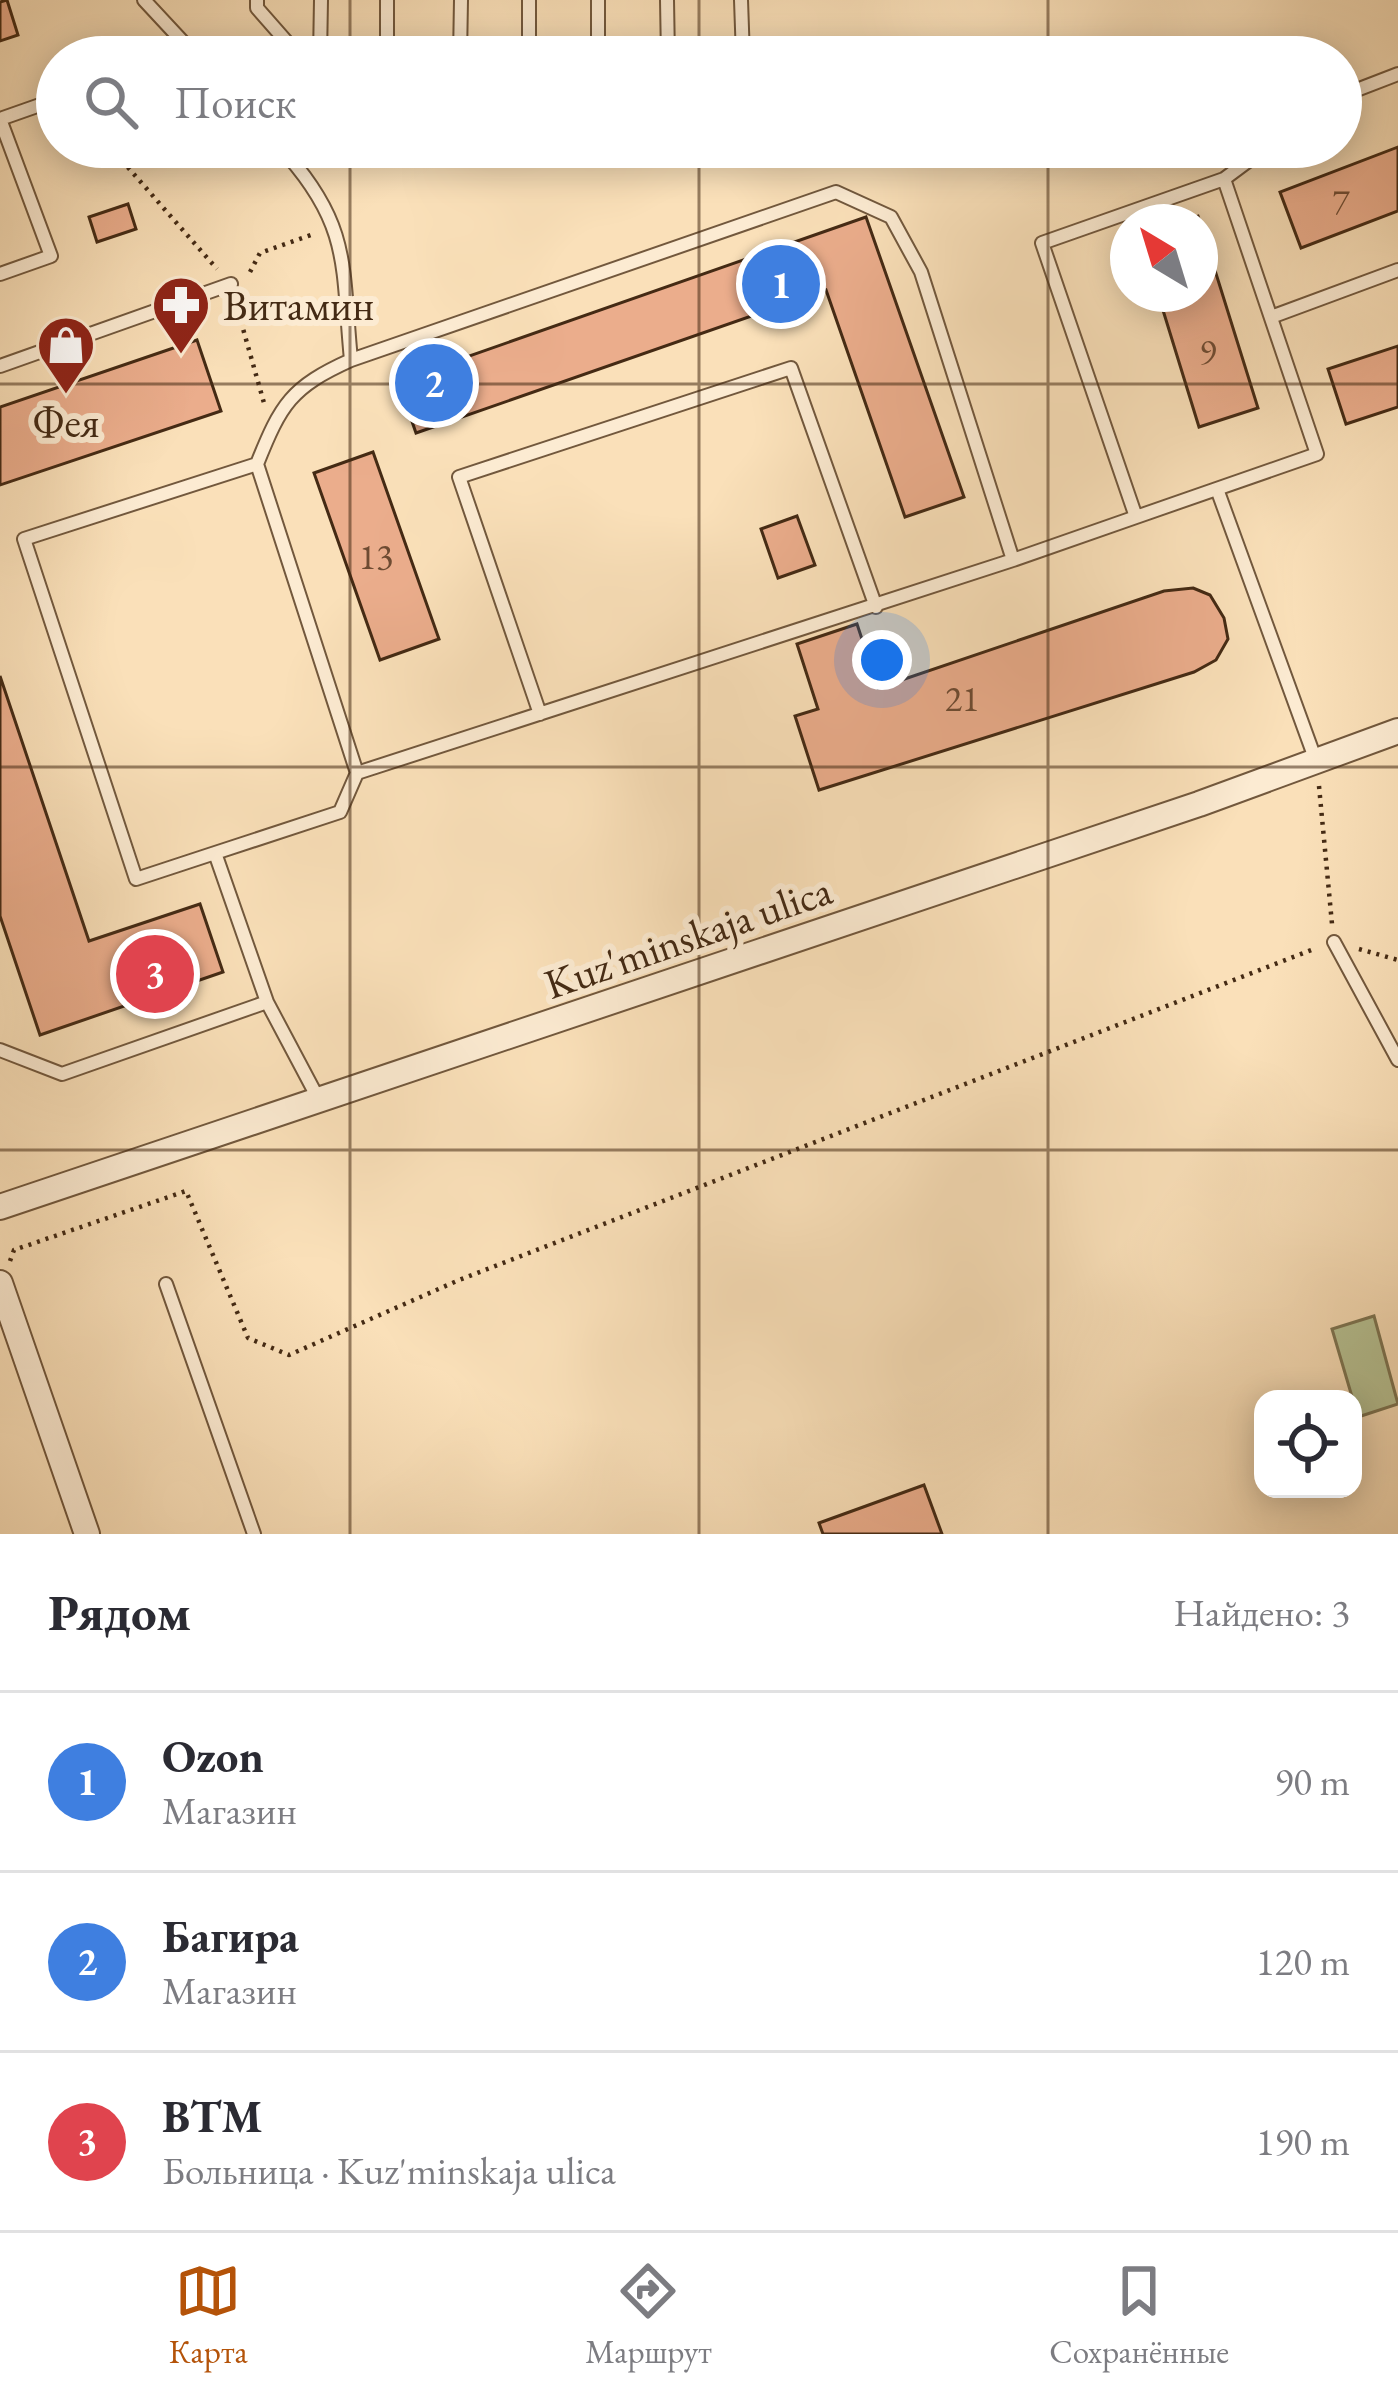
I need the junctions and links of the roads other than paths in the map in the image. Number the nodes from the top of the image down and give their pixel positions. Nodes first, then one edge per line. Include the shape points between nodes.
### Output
1 (144, 0) edge
2 (321, 0) edge
3 (387, 0) edge
4 (461, 0) edge
5 (529, 0) edge
6 (598, 0) edge
7 (667, 0) edge
8 (741, 0) edge
9 (254, 3) edge
10 (178, 36) edge
11 (282, 36) edge
12 (320, 36) edge
13 (387, 36) edge
14 (460, 36) edge
15 (530, 36) edge
16 (598, 36) edge
17 (668, 36) edge
18 (742, 36) edge
19 (1398, 74) edge
20 (1362, 88) edge
21 (36, 106) edge
22 (1, 118) edge
23 (301, 168) edge
24 (1239, 168) edge
25 (1224, 179) junction
26 (1398, 270) edge
27 (0, 274) edge
28 (231, 284) road end
29 (1271, 317) junction
30 (351, 360) junction
31 (0, 366) edge
32 (257, 464) junction
33 (1217, 490) junction
34 (1136, 518) junction
35 (1013, 560) junction
36 (876, 607) junction
37 (540, 714) junction
38 (1398, 731) edge
39 (1316, 761) junction
40 (357, 773) junction
41 (214, 853) junction
42 (1334, 942) road end
43 (266, 1002) junction
44 (0, 1050) edge
45 (1398, 1060) edge
46 (320, 1102) junction
47 (0, 1207) edge
48 (6, 1277) edge
49 (166, 1284) dead end
50 (87, 1534) edge
51 (254, 1534) edge

1 - 10 lane
2 - 12 lane
3 - 13 lane
4 - 14 lane
5 - 15 lane
6 - 16 lane
7 - 17 lane
8 - 18 lane
9 - 11 lane
19 - 20 lane
21 - 22 lane
22 - 27 lane via 51,256
23 - 30 lane via 338,227
24 - 25 lane
25 - 29 lane
25 - 34 lane via 1042,243
26 - 29 lane
28 - 31 lane
29 - 33 lane via 1317,454
30 - 32 lane via 285,400
30 - 35 lane via 836,192 891,217 922,272
32 - 40 lane
32 - 41 lane via 24,539 136,879
33 - 34 lane
33 - 39 lane
34 - 35 lane
35 - 36 lane
36 - 37 lane
36 - 37 lane via 791,368 459,477
37 - 40 lane
38 - 39 street, Kuz'minskaja ulica
39 - 46 street, Kuz'minskaja ulica
40 - 41 lane via 340,812
41 - 43 lane
42 - 45 lane
43 - 44 lane via 62,1074
43 - 46 lane
46 - 47 street, Kuz'minskaja ulica
48 - 50 street
49 - 51 lane

